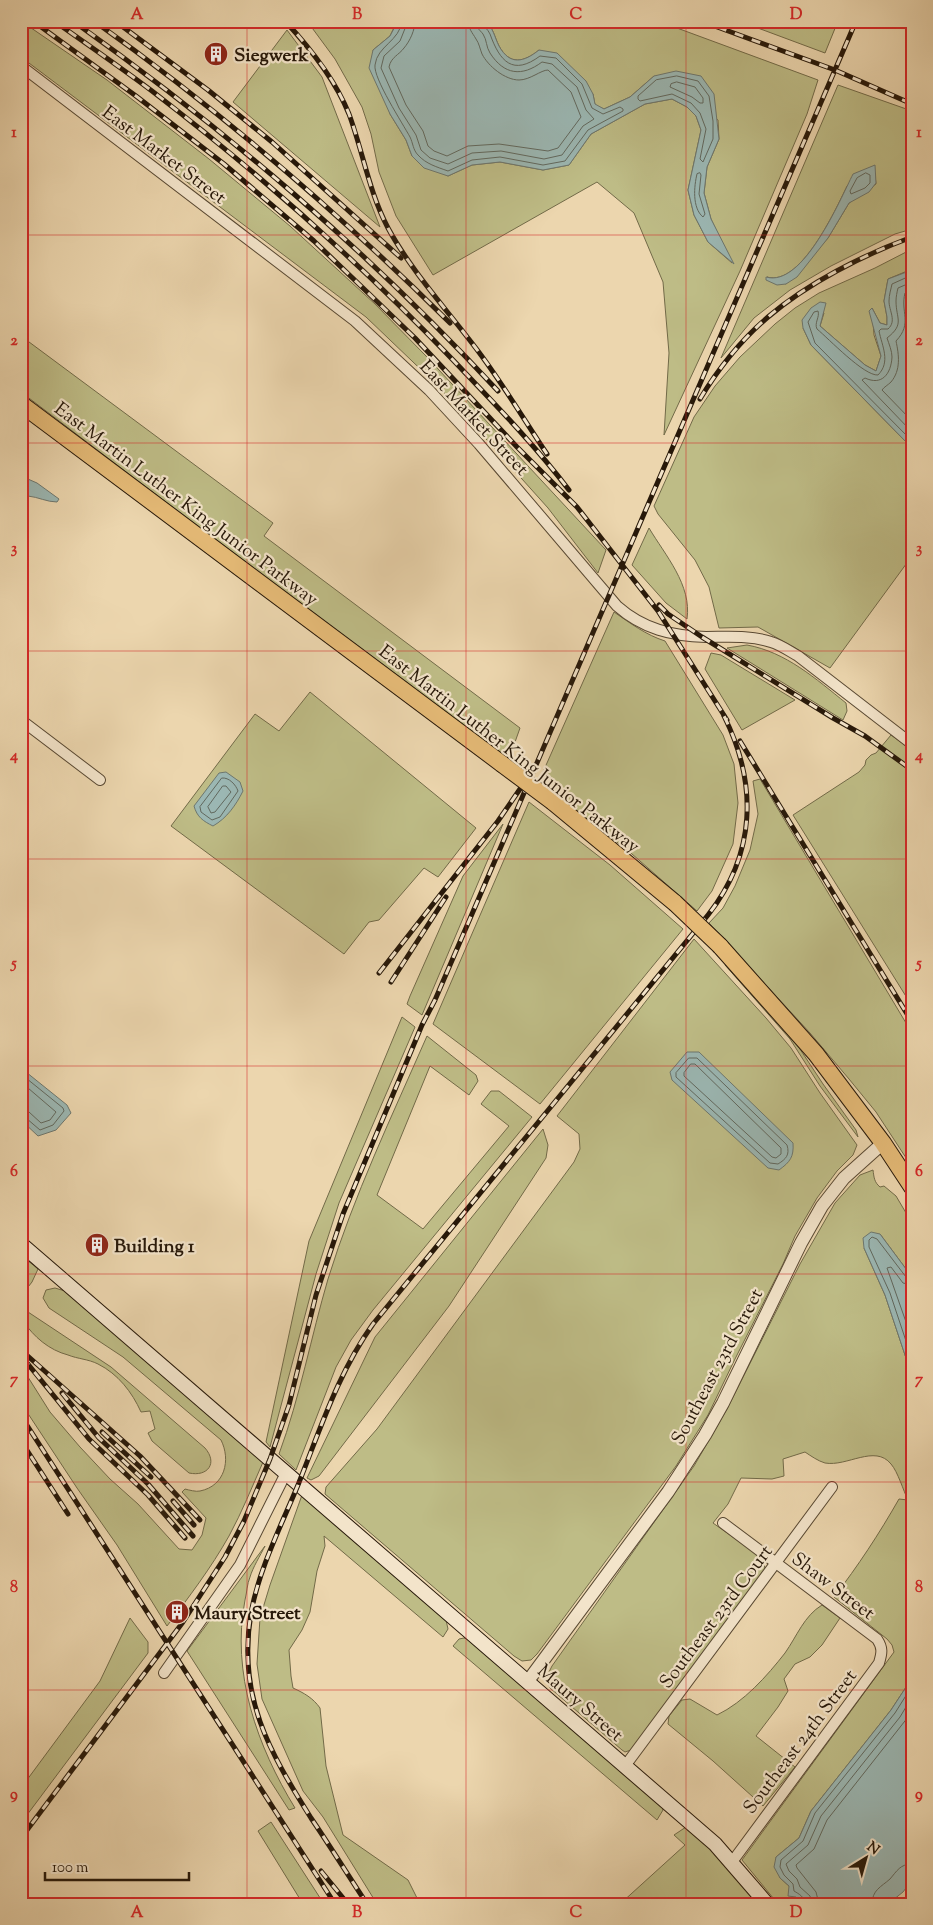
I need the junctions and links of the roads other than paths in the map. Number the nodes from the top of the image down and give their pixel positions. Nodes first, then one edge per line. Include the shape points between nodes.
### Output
1 (21, 66) edge
2 (21, 404) edge
3 (21, 720) edge
4 (912, 744) edge
5 (100, 780) dead end
6 (883, 1143) junction
7 (912, 1187) edge
8 (21, 1244) edge
9 (286, 1473) junction
10 (832, 1487) dead end
11 (723, 1522) dead end
12 (776, 1563) junction
13 (876, 1639) joint
14 (164, 1673) dead end
15 (528, 1681) junction
16 (625, 1766) junction
17 (732, 1862) junction
18 (767, 1904) edge

1 - 4 street, East Market Street via 355,321 429,390 630,618 647,627 673,633 745,637 780,646 798,656
2 - 6 main road, East Martin Luther King Junior Parkway, bridge via 553,802 675,903 720,946 816,1054
3 - 5 street
6 - 7 main road, East Martin Luther King Junior Parkway
6 - 15 street, Southeast 23rd Street via 844,1178 822,1206 705,1435 668,1492
8 - 9 main road, Maury Street
9 - 14 street via 240,1565
9 - 15 main road, Maury Street
10 - 12 street, Southeast 23rd Court
11 - 12 street, Shaw Street
12 - 13 street, Shaw Street
12 - 16 street, Southeast 23rd Court
13 - 17 street, Southeast 24th Street via 882,1646 879,1664
15 - 16 main road, Maury Street
16 - 17 main road, Maury Street
17 - 18 main road, Maury Street

